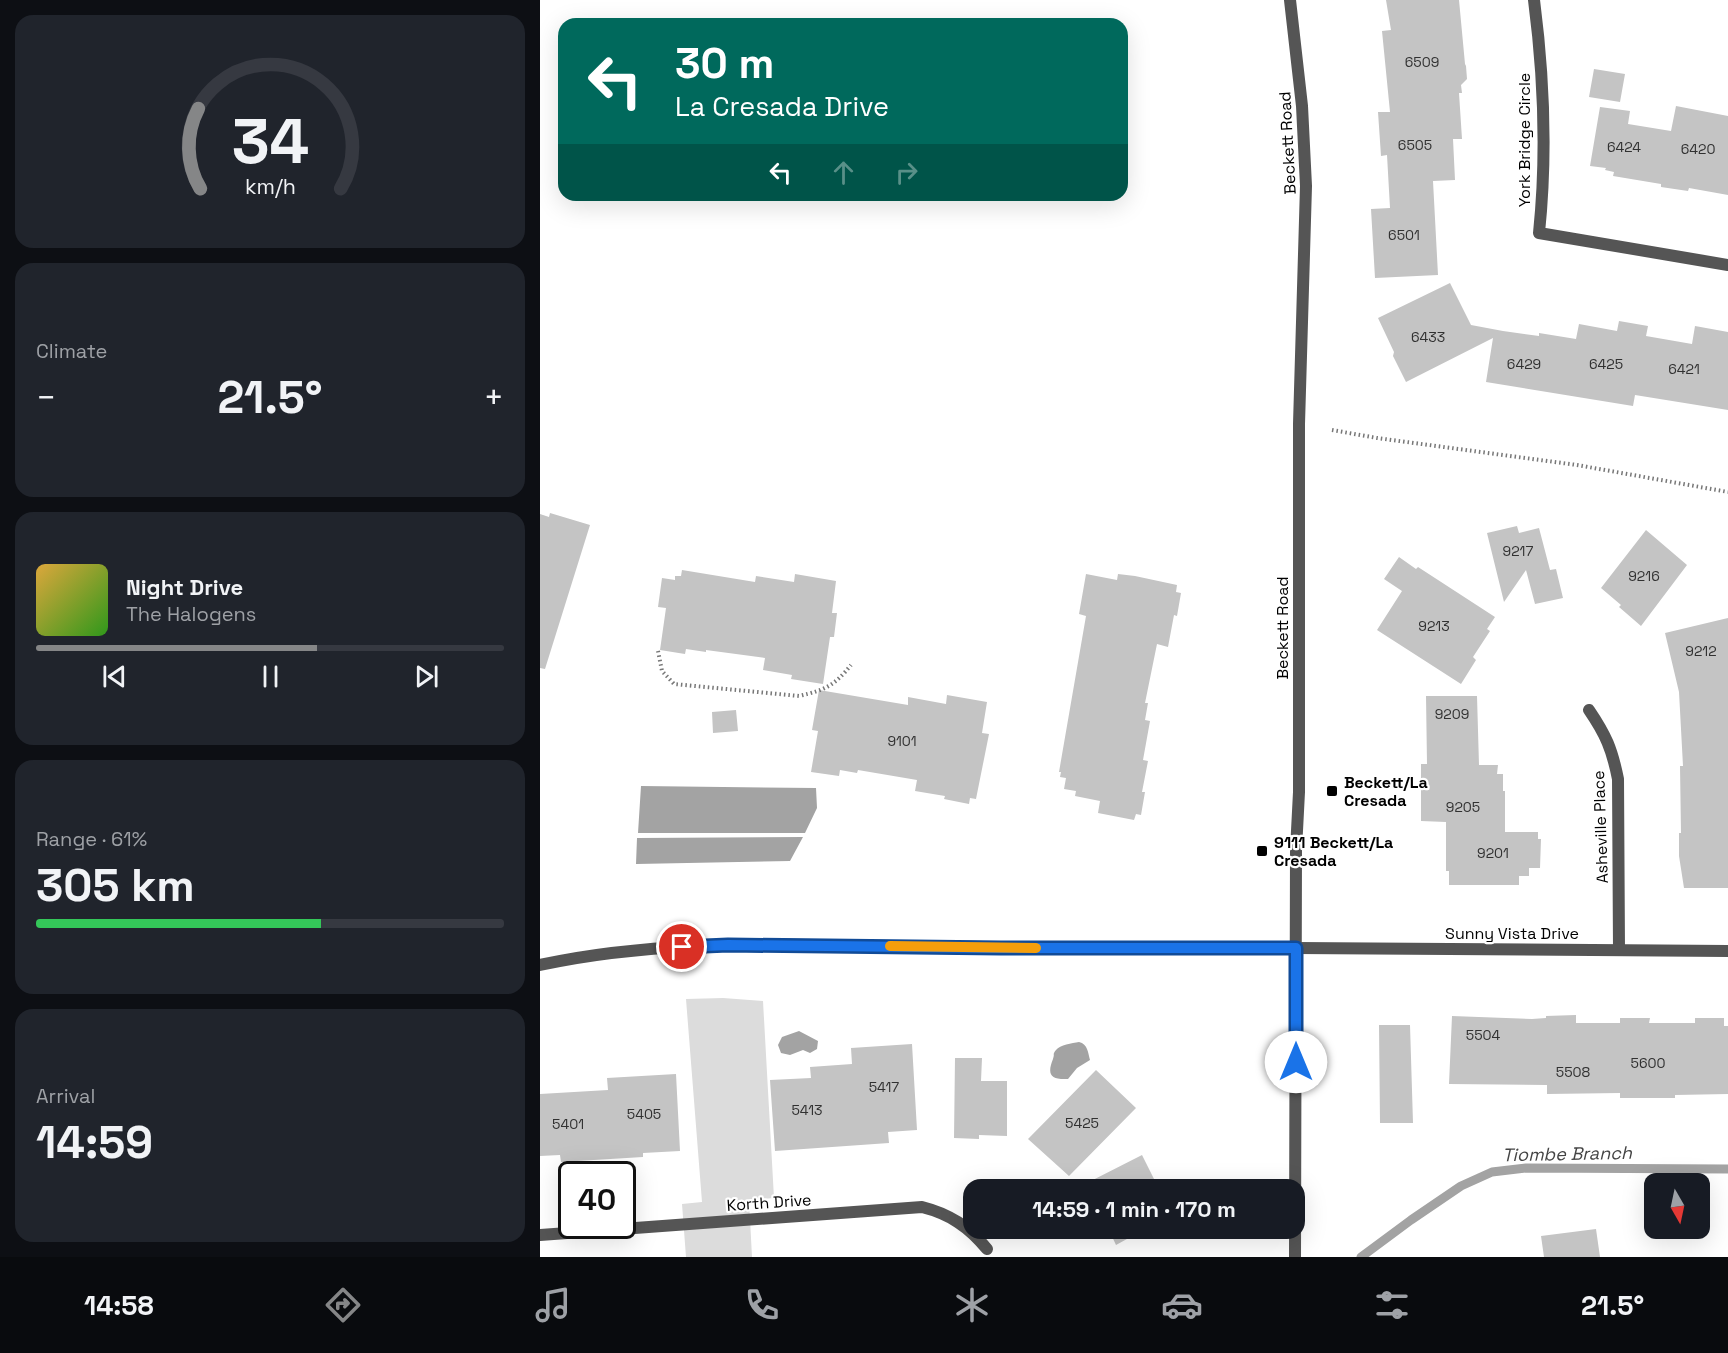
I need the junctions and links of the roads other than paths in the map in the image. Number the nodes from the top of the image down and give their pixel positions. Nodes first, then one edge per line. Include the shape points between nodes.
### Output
1 (1290, 0) edge
2 (1534, 0) edge
3 (1728, 265) edge
4 (1589, 710) dead end
5 (1296, 948) junction
6 (1619, 950) junction
7 (1728, 951) edge
8 (540, 965) edge
9 (540, 1235) edge
10 (987, 1249) dead end
11 (1295, 1257) edge

1 - 5 street, Beckett Road via 1306,186 1299,424
2 - 3 street, York Bridge Circle via 1543,132 1544,187 1539,233
4 - 6 street, Asheville Place via 1607,738 1618,779
5 - 6 street, Sunny Vista Drive
5 - 8 street, Sunny Vista Drive via 728,945 614,952
5 - 11 street, Beckett Road
6 - 7 street, Sunny Vista Drive
9 - 10 street, Korth Drive via 922,1207 958,1221

